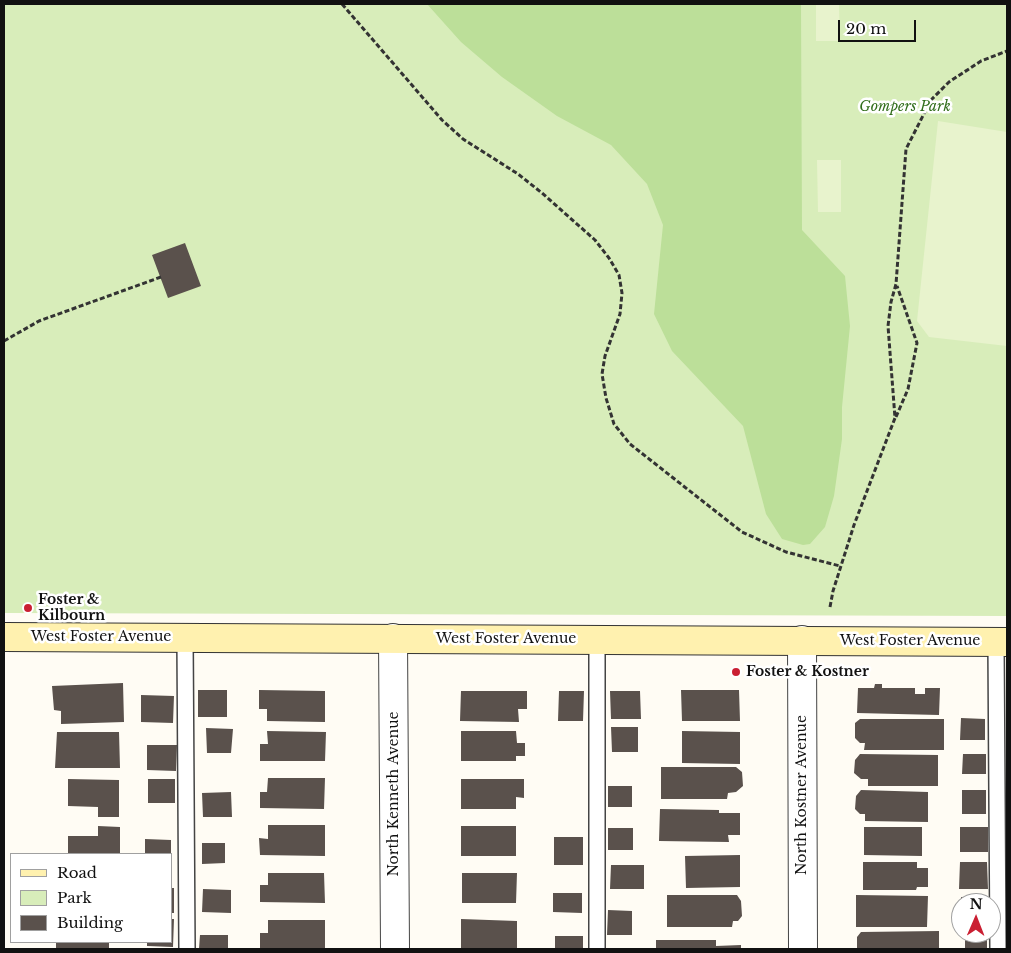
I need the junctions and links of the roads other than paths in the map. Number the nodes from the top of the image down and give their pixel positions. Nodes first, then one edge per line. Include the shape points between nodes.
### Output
1 (4, 637) edge
2 (185, 638) junction
3 (393, 638) junction
4 (596, 639) junction
5 (802, 640) junction
6 (1002, 642) edge
7 (187, 949) edge
8 (395, 949) edge
9 (596, 949) edge
10 (803, 949) edge
11 (998, 949) edge

1 - 2 main road, West Foster Avenue
2 - 3 main road, West Foster Avenue
2 - 7 lane
3 - 4 main road, West Foster Avenue
3 - 8 street, North Kenneth Avenue
4 - 5 main road, West Foster Avenue
4 - 9 lane
5 - 6 main road, West Foster Avenue
5 - 10 street, North Kostner Avenue
6 - 11 lane

